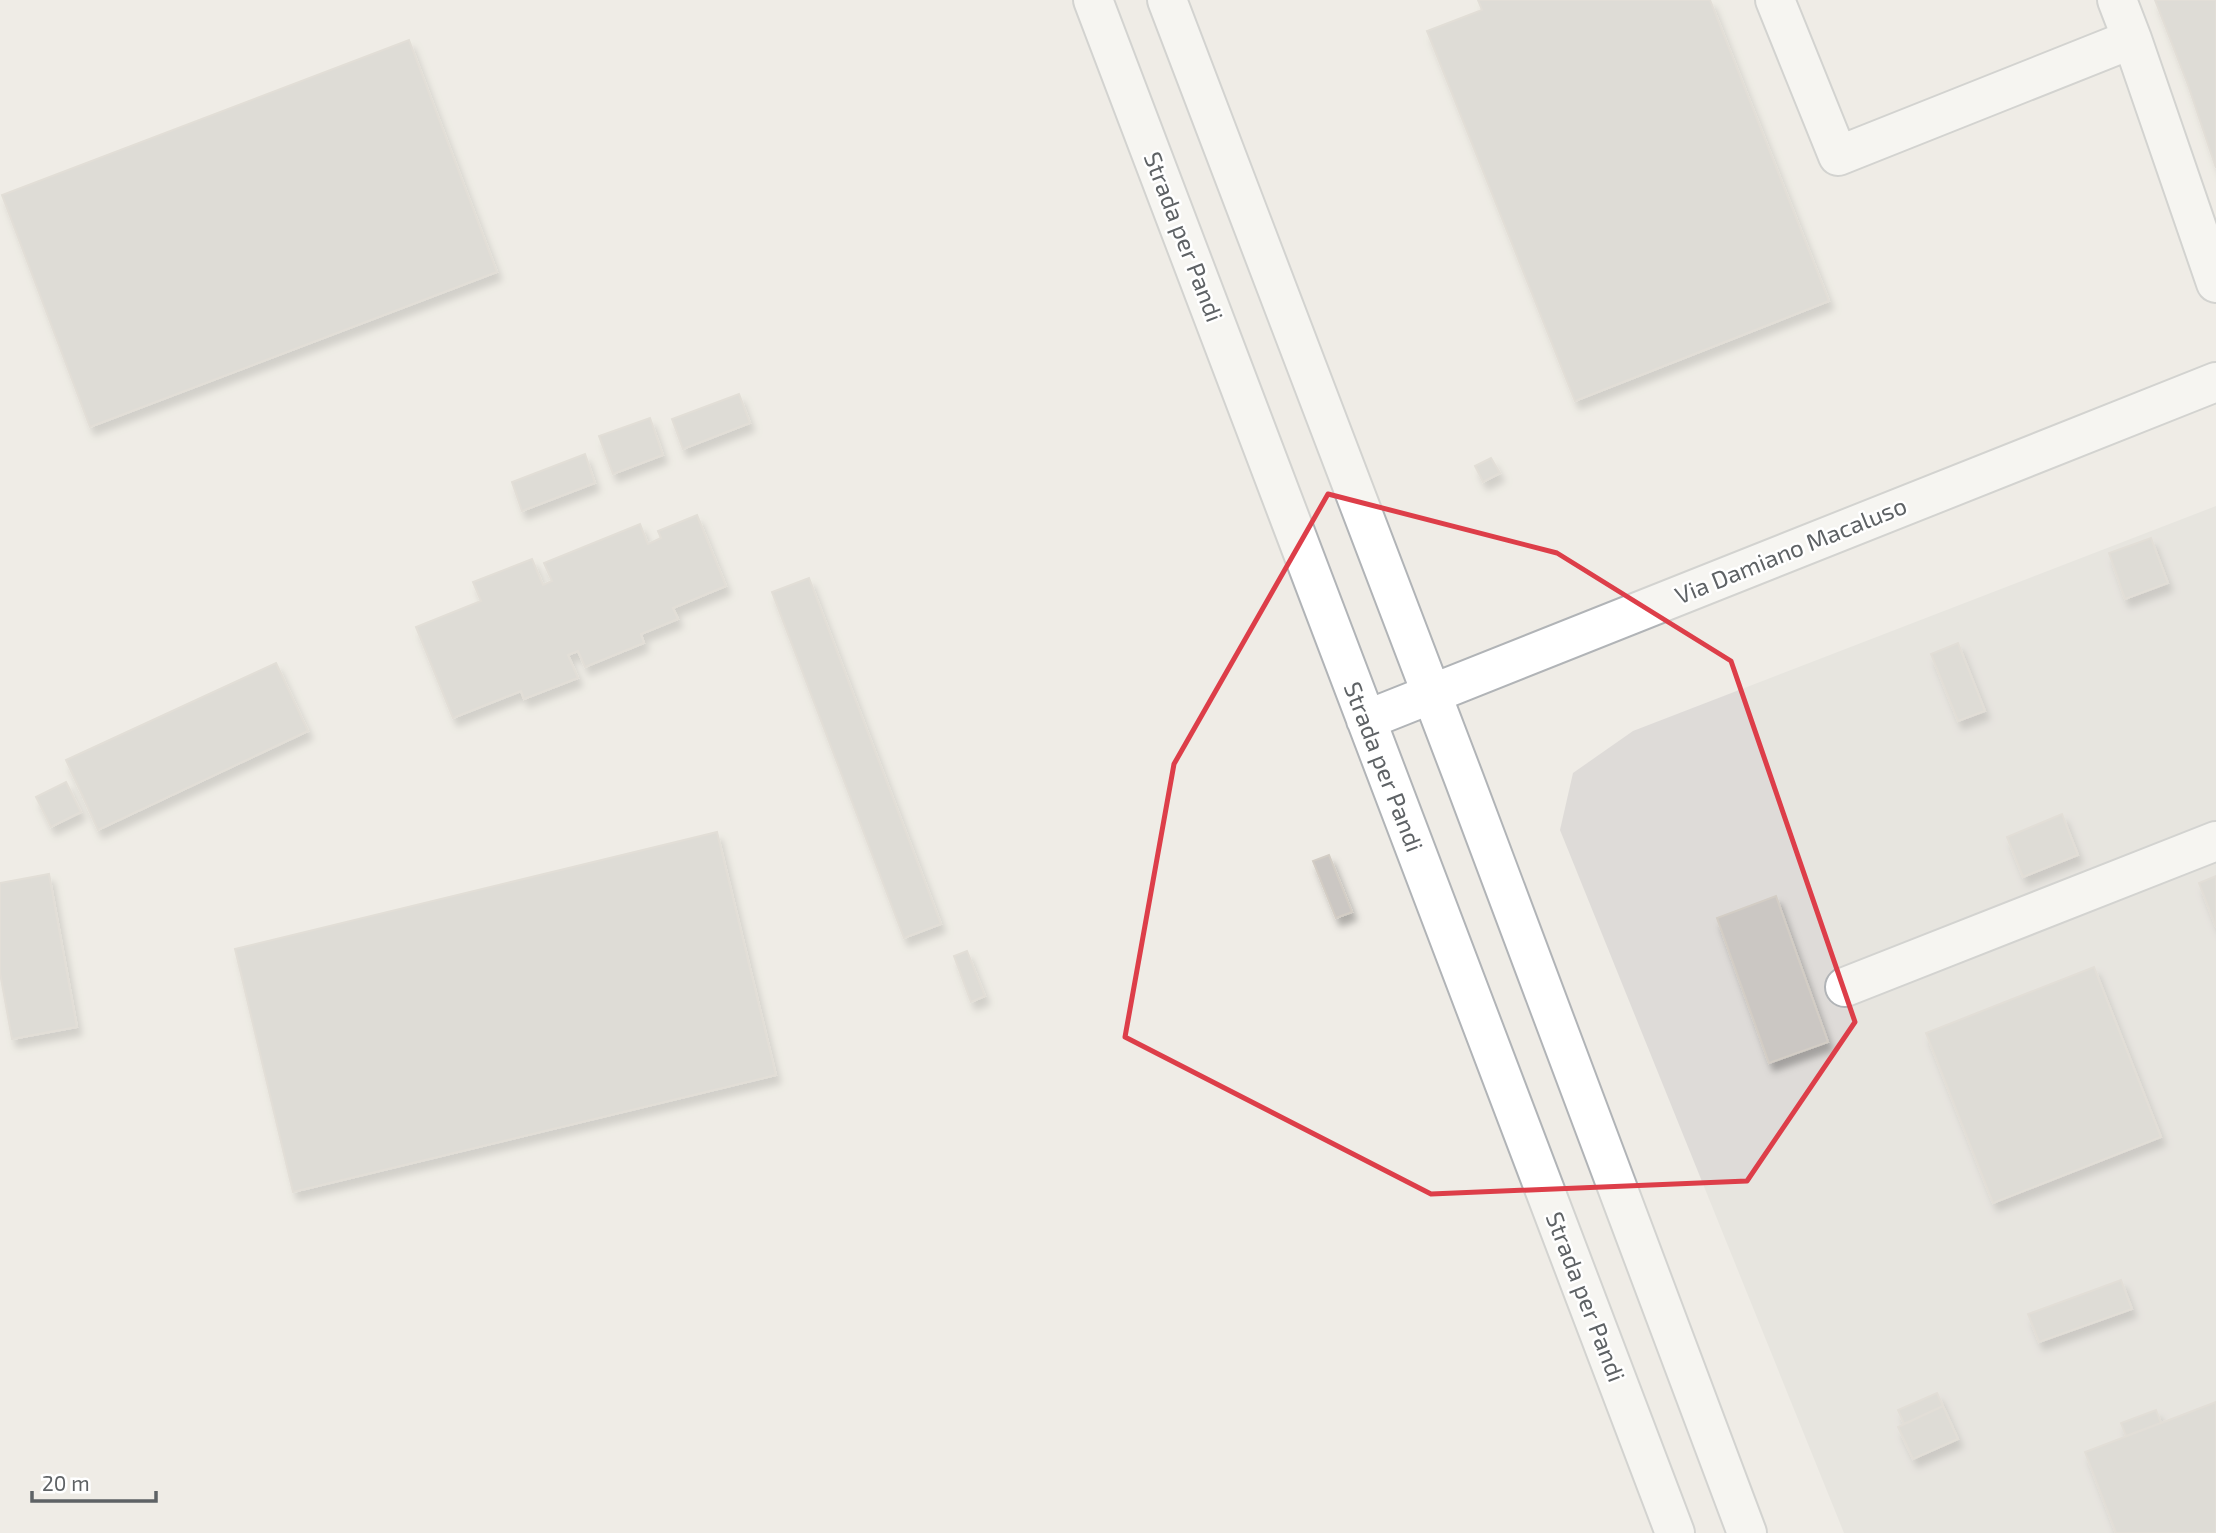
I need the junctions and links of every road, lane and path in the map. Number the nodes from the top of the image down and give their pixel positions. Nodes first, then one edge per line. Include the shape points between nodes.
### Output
1 (1093, 0) edge
2 (1167, 0) edge
3 (1774, 0) edge
4 (2117, 0) edge
5 (2132, 39) junction
6 (2216, 283) edge
7 (2216, 382) edge
8 (1432, 694) junction
9 (1366, 720) junction
10 (2216, 841) edge
11 (1845, 987) dead end
12 (1675, 1533) edge
13 (1746, 1533) edge

1 - 9 street, Strada per Pandi
2 - 8 street
3 - 5 street via 1838,156
4 - 5 street
5 - 6 street
7 - 8 street, Via Damiano Macaluso
8 - 9 street, Via Damiano Macaluso
8 - 13 street
9 - 12 street, Strada per Pandi
10 - 11 street

